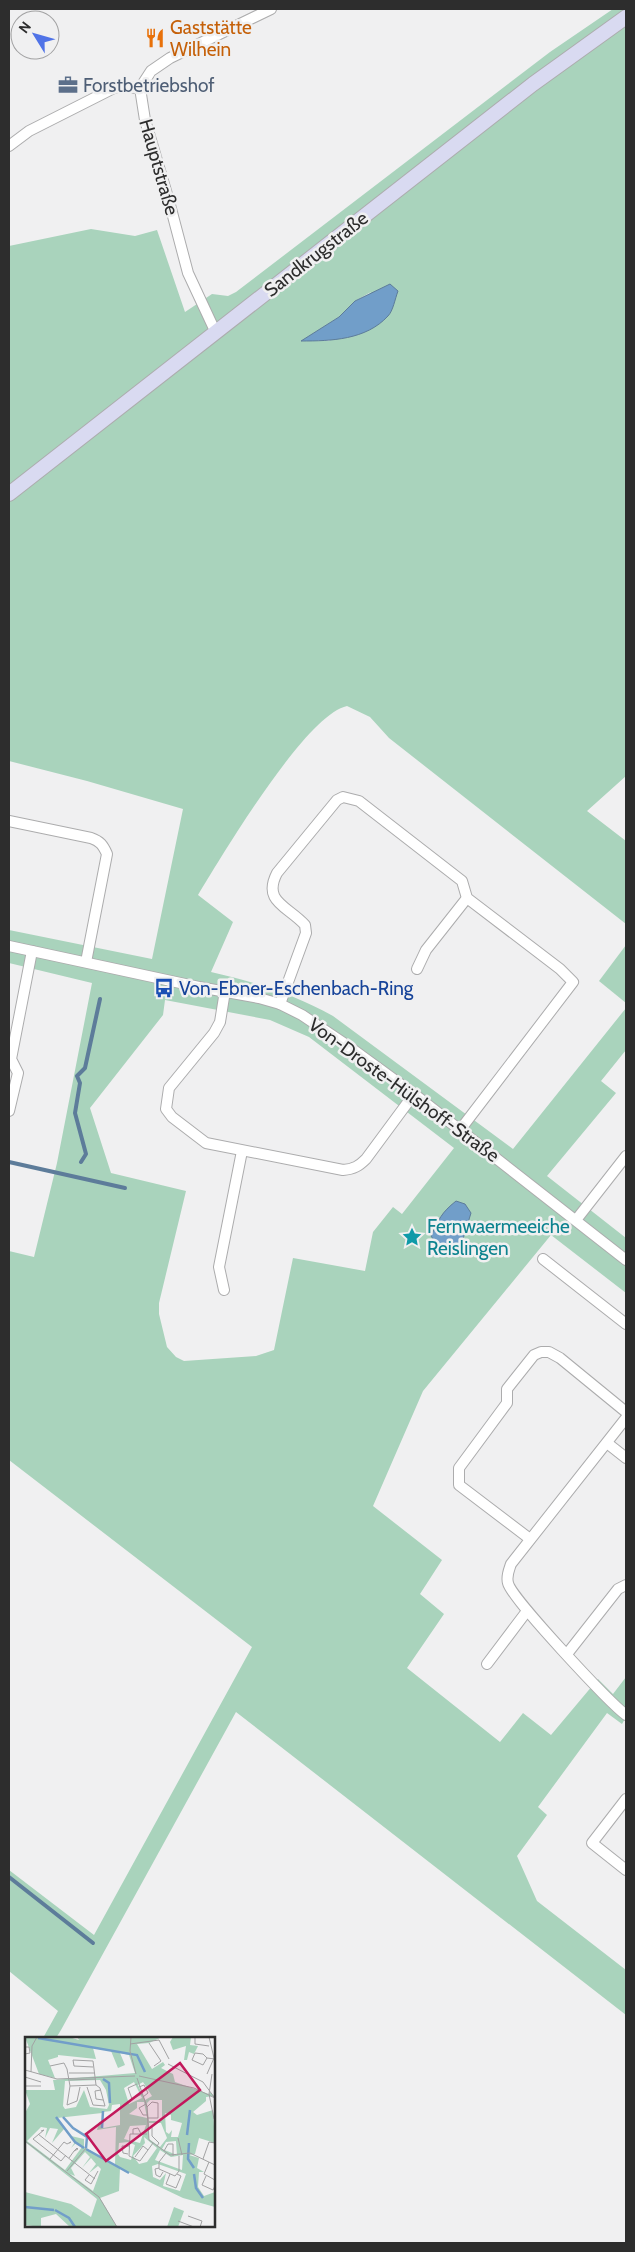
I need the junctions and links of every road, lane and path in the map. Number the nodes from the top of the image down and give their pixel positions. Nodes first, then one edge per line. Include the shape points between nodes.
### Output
1 (271, 9) edge
2 (626, 17) edge
3 (140, 88) junction
4 (9, 146) edge
5 (216, 333) junction
6 (9, 494) edge
7 (9, 821) edge
8 (467, 898) junction
9 (9, 946) edge
10 (32, 951) junction
11 (86, 962) junction
12 (417, 969) dead end
13 (225, 991) junction
14 (280, 1004) junction
15 (414, 1094) junction
16 (9, 1111) edge
17 (460, 1130) junction
18 (242, 1151) junction
19 (626, 1158) edge
20 (576, 1220) junction
21 (543, 1259) dead end
22 (626, 1260) edge
23 (224, 1290) dead end
24 (626, 1324) edge
25 (626, 1412) edge
26 (626, 1418) edge
27 (607, 1443) junction
28 (626, 1458) edge
29 (530, 1539) junction
30 (626, 1585) edge
31 (527, 1612) junction
32 (568, 1654) junction
33 (487, 1664) dead end
34 (626, 1715) edge
35 (626, 1798) edge
36 (626, 1870) edge

1 - 3 street via 170,58 151,71
2 - 5 street, Sandkrugstraße via 533,84
3 - 4 street via 116,87 29,131
3 - 5 street, Hauptstraße via 145,120 188,273
5 - 6 street, Sandkrugstraße
7 - 11 street via 91,838 104,847 107,854
8 - 12 street via 426,950
8 - 14 street via 462,881 359,801 343,797 337,800 271,884 276,900 305,925 306,933
8 - 17 street via 573,982
9 - 10 street, Von-Droste-Hülshoff-Straße
10 - 11 street, Von-Droste-Hülshoff-Straße
10 - 16 street via 11,1059 18,1073
11 - 13 street, Von-Droste-Hülshoff-Straße
13 - 14 street, Von-Droste-Hülshoff-Straße
13 - 18 street via 217,1027 169,1088 166,1109 206,1142
14 - 15 street, Von-Droste-Hülshoff-Straße via 351,1048
15 - 17 street, Von-Droste-Hülshoff-Straße
15 - 18 street via 366,1159 351,1169
17 - 20 street, Von-Droste-Hülshoff-Straße
18 - 23 street via 219,1267
19 - 20 street
20 - 22 street, Von-Droste-Hülshoff-Straße
21 - 24 street
25 - 29 street via 560,1358 548,1352 534,1355 507,1389 507,1403 459,1468 459,1485
26 - 27 street
27 - 28 street
27 - 29 street
29 - 31 street via 511,1564 508,1574 512,1592
30 - 32 street via 618,1589
31 - 32 street
31 - 33 street
32 - 34 street
35 - 36 street via 592,1843

